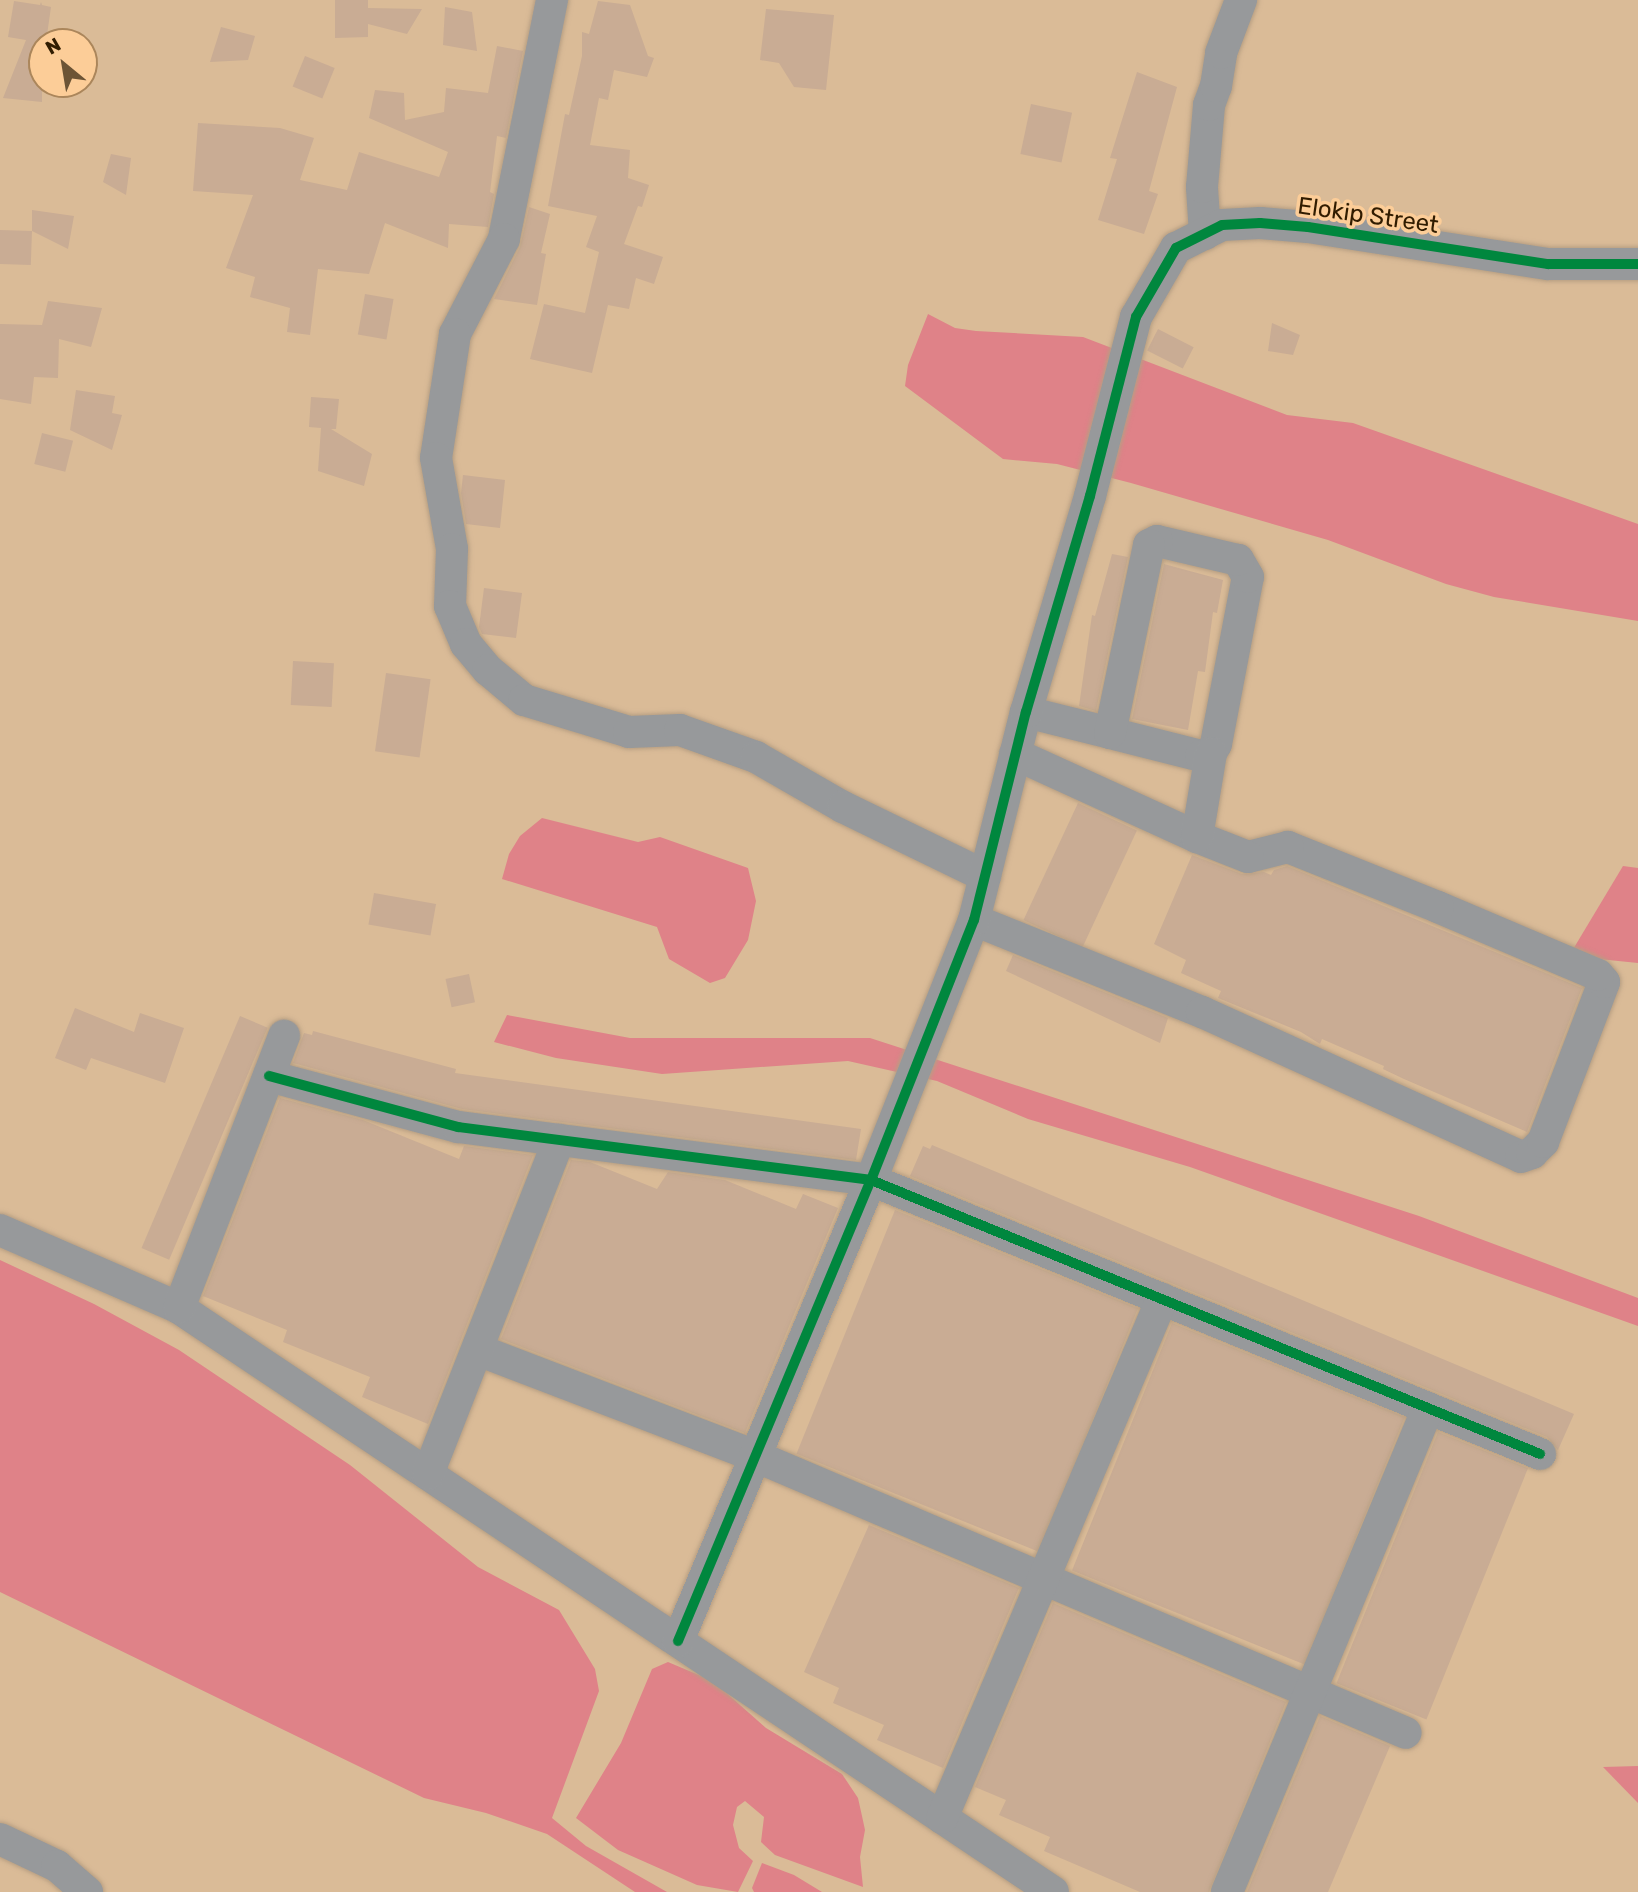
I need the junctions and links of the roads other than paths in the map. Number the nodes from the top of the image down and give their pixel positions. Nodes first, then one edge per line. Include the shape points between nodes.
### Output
1 (552, 0) edge
2 (1241, 0) edge
3 (1205, 234) junction
4 (1638, 264) edge
5 (1026, 712) junction
6 (1110, 733) junction
7 (1211, 753) junction
8 (1015, 754) junction
9 (1197, 837) junction
10 (985, 876) junction
11 (974, 920) junction
12 (284, 1036) dead end
13 (269, 1076) junction
14 (559, 1140) junction
15 (871, 1180) junction
16 (0, 1230) edge
17 (1162, 1299) junction
18 (179, 1308) junction
19 (478, 1350) junction
20 (1428, 1408) junction
21 (1540, 1454) dead end
22 (755, 1456) junction
23 (428, 1474) junction
24 (1044, 1579) junction
25 (678, 1641) junction
26 (1310, 1692) junction
27 (1406, 1733) dead end
28 (942, 1818) junction
29 (0, 1839) edge
30 (87, 1892) edge
31 (1053, 1892) edge
32 (1227, 1892) edge

1 - 10 street via 504,240 455,334 436,458 453,549 450,606 466,643 488,670 524,700 629,732 680,730 756,757 844,807
2 - 3 street via 1221,53 1209,105 1202,187
3 - 4 street, Elokip Street via 1222,225 1259,223 1548,264
3 - 5 street, Elokip Street via 1176,248 1136,317 1090,496
5 - 6 street
5 - 8 street, Elokip Street
6 - 7 street via 1201,756
6 - 7 street via 1149,545 1157,541 1238,560 1248,577
7 - 9 street
8 - 9 street
8 - 10 street, Elokip Street
9 - 11 street via 1248,857 1288,847 1598,975 1604,982 1602,994 1543,1142 1521,1157 1202,1012
10 - 11 street, Elokip Street
11 - 15 street, Elokip Street
12 - 13 street
13 - 14 street via 458,1127
13 - 18 street
14 - 15 street
14 - 19 street
15 - 17 street
15 - 22 street, Elokip Street
16 - 18 street
17 - 20 street
17 - 24 street
18 - 23 street
19 - 22 street
19 - 23 street
20 - 21 street
20 - 26 street
22 - 24 street
22 - 25 street, Elokip Street
23 - 25 street
24 - 26 street
24 - 28 street
25 - 28 street
26 - 27 street
26 - 32 street
28 - 31 street
29 - 30 street via 57,1866

